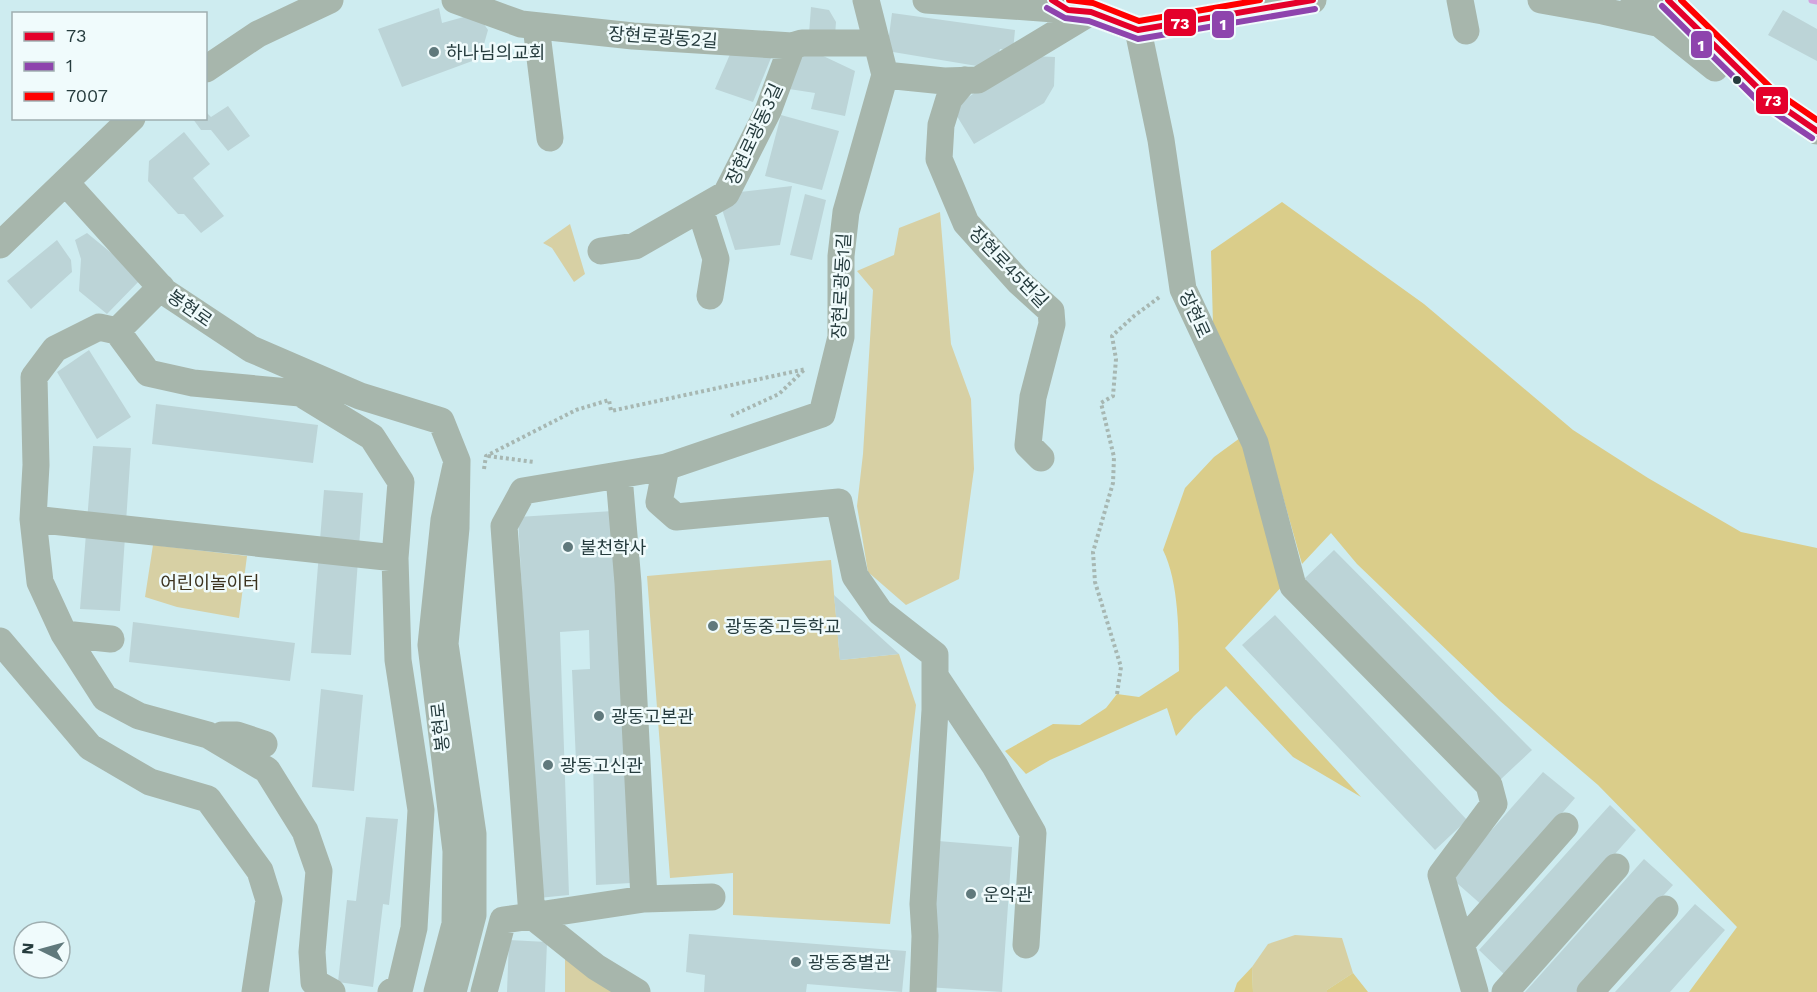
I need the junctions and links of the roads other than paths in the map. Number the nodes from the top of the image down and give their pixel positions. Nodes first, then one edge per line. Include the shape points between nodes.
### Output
1 (330, 0) edge
2 (455, 0) edge
3 (866, 0) edge
4 (926, 0) edge
5 (1312, 0) edge
6 (1460, 0) edge
7 (1541, 0) edge
8 (1634, 0) edge
9 (1071, 7) edge
10 (1664, 12) edge
11 (536, 26) junction
12 (1138, 30) junction
13 (1466, 31) dead end
14 (875, 43) junction
15 (792, 46) junction
16 (207, 68) edge
17 (885, 75) junction
18 (965, 80) junction
19 (130, 120) edge
20 (1817, 131) edge
21 (550, 138) dead end
22 (66, 183) junction
23 (700, 209) junction
24 (11, 221) edge
25 (0, 244) edge
26 (601, 251) dead end
27 (161, 287) junction
28 (710, 296) dead end
29 (117, 332) junction
30 (1041, 458) dead end
31 (458, 461) junction
32 (666, 467) junction
33 (618, 476) junction
34 (33, 519) junction
35 (395, 558) junction
36 (64, 634) junction
37 (111, 639) dead end
38 (0, 641) edge
39 (935, 676) junction
40 (208, 735) junction
41 (264, 744) dead end
42 (1565, 826) dead end
43 (1616, 867) dead end
44 (712, 897) dead end
45 (644, 899) junction
46 (1665, 909) dead end
47 (532, 916) junction
48 (1461, 944) junction
49 (1026, 945) dead end
50 (255, 992) edge
51 (332, 992) edge
52 (391, 992) edge
53 (438, 992) edge
54 (453, 992) edge
55 (484, 992) edge
56 (637, 992) edge
57 (923, 992) edge
58 (1475, 992) edge
59 (1505, 992) edge
60 (1590, 992) edge

1 - 16 street via 258,34
2 - 11 street, 장현로광동2길
3 - 14 street
4 - 9 street
5 - 12 street
6 - 13 street
7 - 10 street via 1603,11
8 - 10 street
9 - 12 street
9 - 18 street via 978,80
10 - 20 street via 1766,96
11 - 15 street, 장현로광동2길
11 - 21 street
12 - 48 street, 장현로 via 1161,140 1183,288 1254,443 1293,586 1489,786 1494,804 1441,875
14 - 15 street, 장현로광동2길
14 - 17 street
15 - 23 street, 장현로광동3길 via 768,111 726,194
17 - 18 street
17 - 32 street, 장현로광동1길 via 846,212 841,256 841,337 822,414
18 - 30 street, 장현로45번길 via 949,99 941,125 939,159 966,223 1051,311 1052,324 1033,397 1028,445
19 - 22 street
22 - 24 street
22 - 27 street, 봉현로
23 - 26 street, 장현로광동3길 via 636,246
23 - 28 street via 716,259
24 - 25 street
27 - 29 street
27 - 31 street, 봉현로 via 251,350 360,396 441,421
29 - 34 street via 99,327 55,349 34,377
29 - 35 street via 148,373 193,383 300,393 372,437 401,482
31 - 53 street, 봉현로 via 444,520 431,645 456,851 455,924
31 - 54 street, 봉현로 via 445,644 473,834 473,915
32 - 33 street
32 - 39 street via 659,502 676,518 840,502 855,576 880,612 935,655
33 - 45 street via 628,583
33 - 47 street via 523,491 504,526
34 - 35 street
34 - 36 street via 40,582
35 - 52 street via 398,660 421,810 414,928 400,987
36 - 37 street
36 - 40 street via 105,698 139,716
38 - 50 street via 90,747 150,782 208,799 260,872 269,900
39 - 49 street via 1033,832
39 - 57 street via 923,904
40 - 41 street via 237,735
40 - 51 street via 267,770 305,831 319,871 312,952 314,982
42 - 48 street
43 - 59 street
44 - 45 street
45 - 47 street
46 - 60 street
47 - 55 street via 503,920
47 - 56 street via 596,967
48 - 58 street

